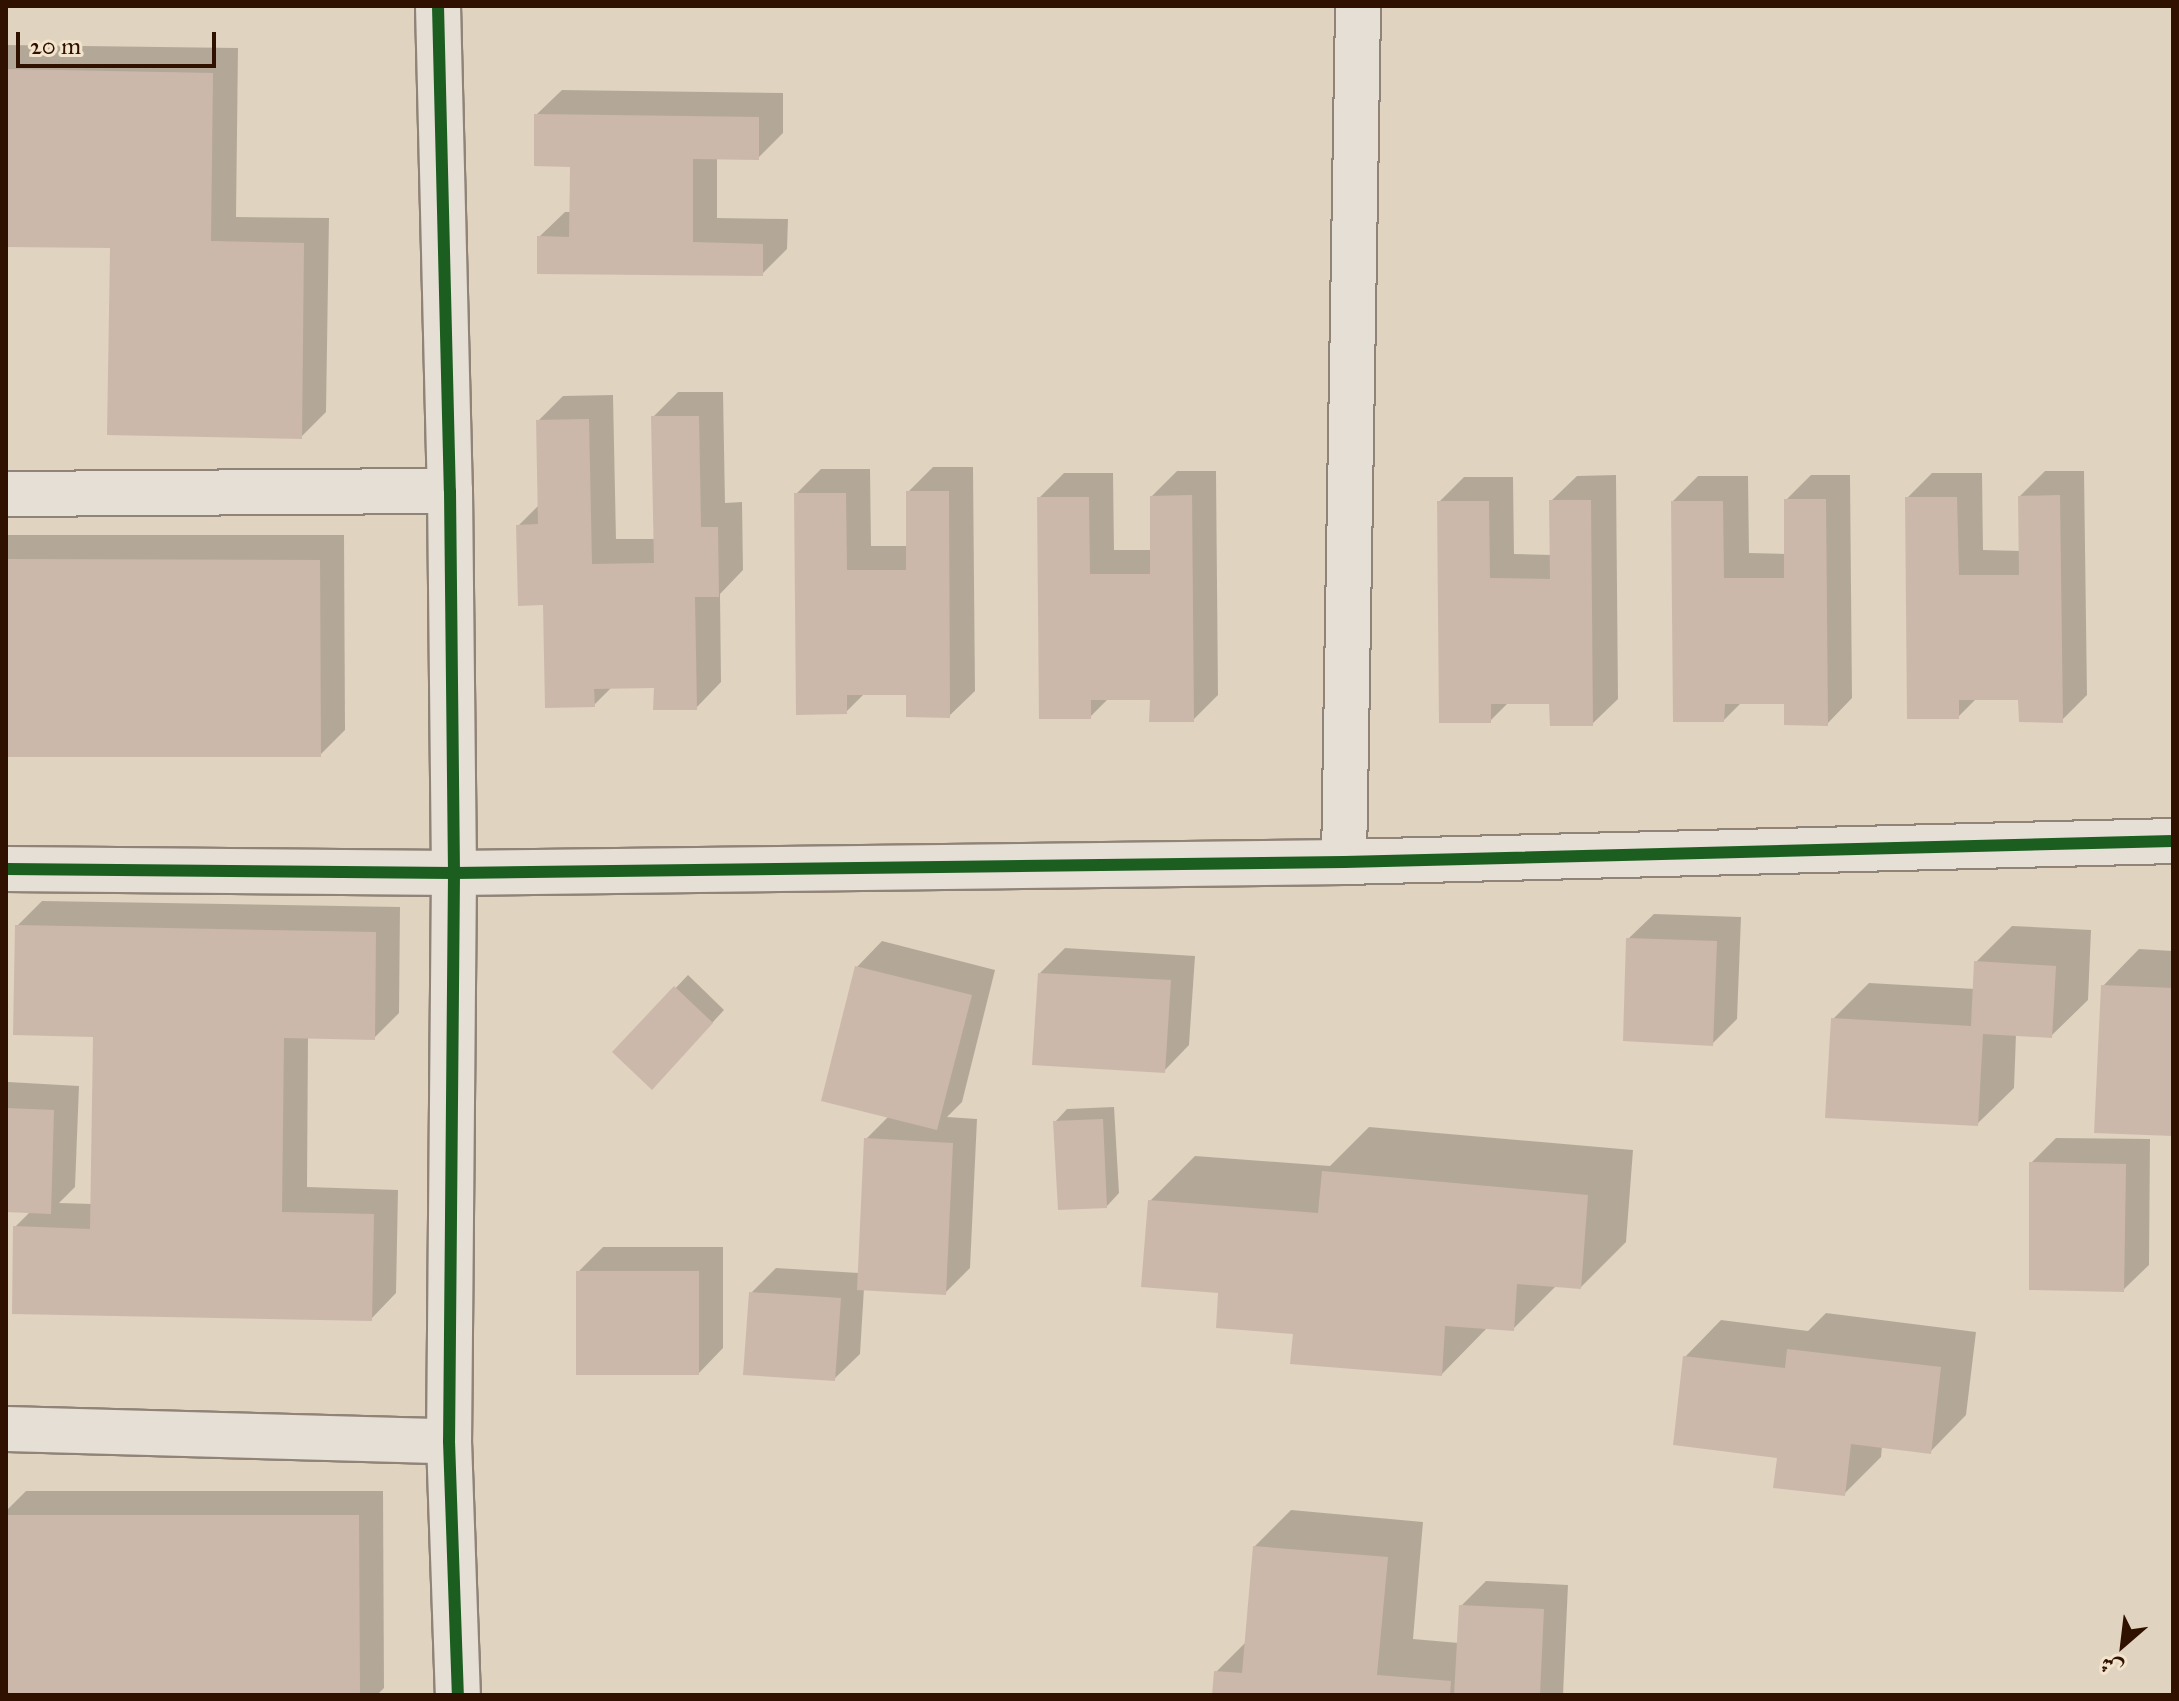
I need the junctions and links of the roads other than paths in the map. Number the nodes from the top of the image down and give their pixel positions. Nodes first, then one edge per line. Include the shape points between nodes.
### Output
1 (438, 6) edge
2 (1358, 6) edge
3 (450, 491) junction
4 (6, 494) edge
5 (2173, 841) edge
6 (1344, 862) junction
7 (6, 869) edge
8 (454, 873) junction
9 (6, 1429) edge
10 (449, 1441) junction
11 (458, 1695) edge

1 - 3 street
2 - 6 street
3 - 4 street
3 - 8 street
5 - 6 street
6 - 8 street
7 - 8 street
8 - 10 street
9 - 10 street
10 - 11 street

